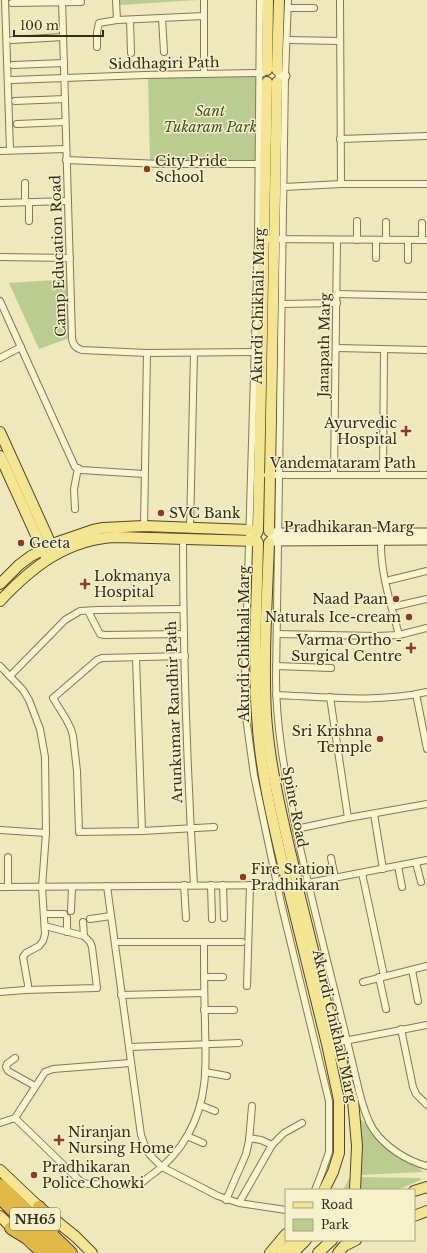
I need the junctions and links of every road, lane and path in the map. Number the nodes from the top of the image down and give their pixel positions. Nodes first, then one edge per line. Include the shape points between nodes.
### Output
1 (4, 0) edge
2 (116, 0) edge
3 (204, 0) edge
4 (260, 0) edge
5 (268, 0) edge
6 (278, 0) edge
7 (288, 0) edge
8 (340, 0) edge
9 (62, 1) edge
10 (81, 2) dead end
11 (12, 3) dead end
12 (288, 8) junction
13 (314, 8) dead end
14 (204, 16) junction
15 (162, 18) junction
16 (117, 20) junction
17 (130, 20) junction
18 (63, 37) junction
19 (12, 40) dead end
20 (288, 40) junction
21 (340, 41) junction
22 (98, 47) dead end
23 (164, 52) dead end
24 (131, 53) dead end
25 (64, 63) junction
26 (13, 65) dead end
27 (204, 74) junction
28 (272, 75) junction
29 (64, 77) junction
30 (12, 80) dead end
31 (65, 99) junction
32 (15, 101) dead end
33 (8, 102) junction
34 (0, 103) edge
35 (65, 122) junction
36 (17, 124) dead end
37 (427, 136) edge
38 (340, 139) junction
39 (66, 149) junction
40 (0, 150) edge
41 (10, 150) junction
42 (66, 160) junction
43 (259, 164) junction
44 (25, 183) dead end
45 (341, 184) junction
46 (427, 184) edge
47 (284, 187) junction
48 (68, 201) junction
49 (28, 202) junction
50 (0, 203) edge
51 (29, 221) dead end
52 (357, 221) dead end
53 (386, 222) dead end
54 (422, 223) dead end
55 (269, 239) junction
56 (337, 240) junction
57 (357, 240) junction
58 (376, 240) junction
59 (386, 240) junction
60 (408, 240) junction
61 (424, 240) edge
62 (0, 257) edge
63 (70, 258) junction
64 (376, 258) dead end
65 (408, 260) dead end
66 (337, 294) junction
67 (427, 296) edge
68 (0, 301) edge
69 (336, 303) junction
70 (282, 304) junction
71 (21, 348) junction
72 (336, 348) junction
73 (384, 350) junction
74 (427, 350) edge
75 (258, 352) junction
76 (146, 353) junction
77 (194, 353) junction
78 (0, 358) edge
79 (0, 432) edge
80 (0, 456) edge
81 (78, 468) junction
82 (144, 474) junction
83 (270, 475) junction
84 (334, 475) junction
85 (383, 475) junction
86 (427, 475) edge
87 (75, 509) dead end
88 (144, 526) junction
89 (190, 529) junction
90 (427, 533) edge
91 (264, 536) junction
92 (183, 539) junction
93 (381, 540) junction
94 (427, 540) edge
95 (49, 552) junction
96 (427, 571) edge
97 (390, 580) dead end
98 (0, 584) edge
99 (427, 599) edge
100 (0, 601) edge
101 (396, 606) dead end
102 (183, 609) junction
103 (88, 611) junction
104 (427, 628) edge
105 (184, 634) junction
106 (277, 634) junction
107 (399, 635) junction
108 (185, 656) junction
109 (136, 658) junction
110 (0, 666) edge
111 (276, 666) junction
112 (331, 668) dead end
113 (10, 676) junction
114 (427, 692) edge
115 (416, 694) junction
116 (276, 696) junction
117 (330, 697) junction
118 (425, 728) edge
119 (427, 749) edge
120 (427, 804) edge
121 (374, 814) junction
122 (348, 818) junction
123 (214, 827) dead end
124 (190, 829) junction
125 (296, 829) junction
126 (0, 830) edge
127 (142, 831) junction
128 (46, 833) junction
129 (8, 858) dead end
130 (331, 858) dead end
131 (427, 860) edge
132 (416, 863) junction
133 (398, 866) junction
134 (383, 869) junction
135 (362, 873) junction
136 (335, 878) junction
137 (421, 882) dead end
138 (184, 885) junction
139 (194, 885) junction
140 (211, 885) junction
141 (223, 885) junction
142 (250, 885) junction
143 (277, 885) junction
144 (107, 886) junction
145 (0, 887) edge
146 (8, 887) junction
147 (42, 887) junction
148 (72, 887) junction
149 (295, 887) junction
150 (402, 887) dead end
151 (71, 911) dead end
152 (44, 914) junction
153 (111, 916) junction
154 (186, 918) dead end
155 (224, 918) dead end
156 (90, 919) dead end
157 (212, 919) dead end
158 (83, 922) dead end
159 (45, 926) junction
160 (67, 932) junction
161 (84, 936) junction
162 (115, 942) junction
163 (204, 942) junction
164 (242, 942) dead end
165 (427, 966) edge
166 (412, 970) junction
167 (381, 976) junction
168 (204, 977) junction
169 (223, 977) dead end
170 (363, 982) dead end
171 (247, 986) dead end
172 (25, 990) junction
173 (0, 992) edge
174 (204, 993) junction
175 (121, 996) junction
176 (418, 1001) dead end
177 (386, 1009) dead end
178 (204, 1010) junction
179 (234, 1010) dead end
180 (427, 1025) edge
181 (401, 1029) junction
182 (347, 1040) junction
183 (239, 1042) dead end
184 (205, 1044) junction
185 (332, 1044) junction
186 (316, 1046) junction
187 (129, 1047) junction
188 (15, 1058) dead end
189 (130, 1063) junction
190 (205, 1072) junction
191 (227, 1076) dead end
192 (35, 1086) junction
193 (200, 1105) junction
194 (427, 1105) edge
195 (252, 1106) dead end
196 (215, 1111) dead end
197 (15, 1118) junction
198 (0, 1123) edge
199 (302, 1123) dead end
200 (187, 1136) junction
201 (250, 1138) junction
202 (203, 1142) dead end
203 (272, 1145) junction
204 (427, 1166) edge
205 (162, 1167) junction
206 (0, 1170) edge
207 (0, 1185) edge
208 (427, 1187) edge
209 (314, 1189) edge
210 (324, 1189) edge
211 (355, 1189) edge
212 (415, 1191) edge
213 (0, 1198) edge
214 (226, 1200) junction
215 (239, 1204) junction
216 (39, 1207) junction
217 (427, 1209) edge
218 (285, 1210) edge
219 (415, 1211) edge
220 (415, 1215) edge
221 (0, 1216) edge
222 (11, 1228) junction
223 (285, 1235) edge
224 (294, 1241) edge
225 (305, 1241) edge
226 (331, 1241) edge
227 (336, 1241) edge
228 (354, 1241) edge
229 (36, 1253) edge
230 (43, 1253) edge
231 (57, 1253) edge
232 (71, 1253) edge
233 (81, 1253) edge
234 (92, 1253) edge
235 (270, 1253) edge
236 (282, 1253) edge
237 (293, 1253) edge
238 (318, 1253) edge
239 (327, 1253) edge
240 (338, 1253) edge

1 - 33 street
2 - 16 street
3 - 14 street
4 - 28 street
5 - 28 main road, Akurdi Chikhali Marg
6 - 28 main road, Akurdi Chikhali Marg
7 - 12 street
8 - 21 street
9 - 10 street
9 - 11 street
9 - 18 street, Camp Education Road
12 - 13 street
12 - 20 street
14 - 15 street
14 - 27 street
15 - 17 street
15 - 23 street
16 - 17 street
16 - 22 street via 98,23
17 - 24 street
18 - 19 street
18 - 25 street, Camp Education Road
20 - 21 street
20 - 28 street
21 - 38 street
25 - 26 street
25 - 29 street, Camp Education Road
27 - 28 street, Siddhagiri Path
27 - 29 street, Siddhagiri Path
28 - 43 street
28 - 47 street
28 - 55 main road, Akurdi Chikhali Marg
29 - 30 street, Siddhagiri Path
29 - 31 street, Camp Education Road
31 - 32 street
31 - 35 street, Camp Education Road
33 - 34 street
33 - 41 street
35 - 36 street
35 - 39 street, Camp Education Road
37 - 38 street
38 - 45 street
39 - 41 street
39 - 42 street, Camp Education Road
40 - 41 street
42 - 43 street via 161,164
42 - 48 street, Camp Education Road
43 - 55 street
44 - 49 street
45 - 46 street
45 - 47 street
47 - 55 street
48 - 49 street
48 - 63 street, Camp Education Road
49 - 50 street
49 - 51 street
52 - 57 street
53 - 59 street
54 - 61 street
55 - 56 street
55 - 70 street
55 - 75 main road, Akurdi Chikhali Marg
55 - 83 main road, Akurdi Chikhali Marg
56 - 57 street
56 - 66 street, Janapath Marg
57 - 58 street
58 - 59 street
58 - 64 street
59 - 60 street
60 - 61 street
60 - 65 street
62 - 63 street
63 - 76 street, Camp Education Road via 74,345 82,350
66 - 67 street
66 - 69 street, Janapath Marg
68 - 71 street
69 - 70 street
69 - 72 street, Janapath Marg
70 - 83 street
71 - 78 street
71 - 81 street via 71,460
72 - 73 street
72 - 84 street, Janapath Marg
73 - 74 street
73 - 85 street
75 - 77 street, Camp Education Road
75 - 83 main road, Akurdi Chikhali Marg
75 - 91 street
76 - 77 street, Camp Education Road
76 - 82 street
77 - 89 street
79 - 95 main road
80 - 95 main road
81 - 82 street
81 - 87 street via 74,489
82 - 88 street
83 - 84 street, Vandemataram Path
83 - 91 main road, Akurdi Chikhali Marg
83 - 91 street
84 - 85 street, Vandemataram Path
85 - 86 street, Vandemataram Path
88 - 89 main road
88 - 95 main road via 103,528 78,534
89 - 91 main road
90 - 91 street, Pradhikaran Marg
91 - 92 main road
91 - 93 street, Pradhikaran Marg
91 - 106 street
91 - 143 street via 245,679 246,717 254,775
91 - 149 main road, Akurdi Chikhali Marg via 255,679 256,716 264,773
92 - 95 main road via 104,538
92 - 102 street, Arunkumar Randhir Path
93 - 94 street, Pradhikaran Marg
93 - 107 street via 380,553
95 - 98 main road via 19,565
95 - 100 main road
96 - 97 street
99 - 101 street
102 - 103 street
102 - 105 street, Arunkumar Randhir Path
103 - 105 street via 100,634
103 - 113 street via 80,611 65,620
104 - 107 street
105 - 108 street, Arunkumar Randhir Path
106 - 107 street
106 - 111 street
108 - 109 street
108 - 124 street, Arunkumar Randhir Path
109 - 127 street
109 - 127 street via 97,660 54,698 71,728 77,771 79,832
110 - 113 street
111 - 112 street
111 - 116 street
113 - 128 street via 29,700 43,742
114 - 115 street
115 - 117 street via 390,698
115 - 118 street
116 - 117 street
116 - 125 street via 284,770
117 - 122 street
118 - 119 street
120 - 121 street
121 - 122 street
121 - 134 street
122 - 125 street
123 - 124 street
124 - 127 street
124 - 139 street, Arunkumar Randhir Path
125 - 149 street
126 - 128 street
128 - 147 street
129 - 146 street
130 - 136 street
131 - 132 street
132 - 133 street
132 - 137 street
133 - 134 street
133 - 150 street
134 - 135 street
135 - 136 street
135 - 167 street
136 - 149 street
138 - 139 street
138 - 144 street
138 - 154 street
139 - 140 street
140 - 141 street
140 - 157 street
141 - 142 street
141 - 155 street
142 - 143 street
142 - 171 street
143 - 149 street
143 - 186 street
144 - 148 street
144 - 153 street
145 - 146 street
146 - 147 street
147 - 148 street
147 - 152 street
148 - 151 street
149 - 182 street
149 - 185 main road, Akurdi Chikhali Marg
152 - 159 street
152 - 160 street via 65,916
153 - 156 street
153 - 162 street
158 - 161 street
159 - 160 street
159 - 172 street via 44,941 24,957 28,985
160 - 161 street
161 - 172 street via 92,947 97,988
162 - 163 street
162 - 175 street
163 - 164 street
163 - 168 street
165 - 166 street
166 - 167 street
166 - 176 street
167 - 170 street
167 - 177 street
168 - 169 street
168 - 174 street
172 - 173 street
174 - 175 street
174 - 178 street
175 - 187 street
178 - 179 street
178 - 184 street
180 - 181 street
181 - 182 street
181 - 194 street via 412,1087
182 - 185 street
182 - 204 street via 358,1091 372,1129 406,1158
183 - 184 street
184 - 187 street
184 - 190 street
185 - 186 street
185 - 210 main road, Akurdi Chikhali Marg via 339,1100 340,1142 337,1163
185 - 211 main road via 345,1072 353,1100 358,1146
186 - 209 street via 329,1101 330,1136 327,1160
187 - 189 street
188 - 192 street via 7,1064 8,1070
189 - 192 street via 53,1069 46,1072
189 - 205 street via 141,1135 150,1156
190 - 191 street
190 - 193 street
192 - 197 street
193 - 196 street
193 - 200 street
195 - 201 street
197 - 198 street
197 - 205 street via 83,1182 140,1183
199 - 203 street via 284,1133
200 - 202 street
200 - 205 street via 172,1158
201 - 203 street
201 - 214 street via 246,1154
203 - 215 street
205 - 214 street
206 - 216 main road
207 - 232 highway, NH65
208 - 212 main road
213 - 231 highway, NH65
214 - 215 street
215 - 218 street
216 - 233 highway via 48,1221
216 - 234 main road
217 - 219 main road
217 - 220 main road
221 - 222 main road
222 - 229 main road
222 - 230 highway
223 - 235 main road
224 - 236 main road
225 - 237 main road
226 - 238 main road
227 - 239 main road
228 - 240 main road

